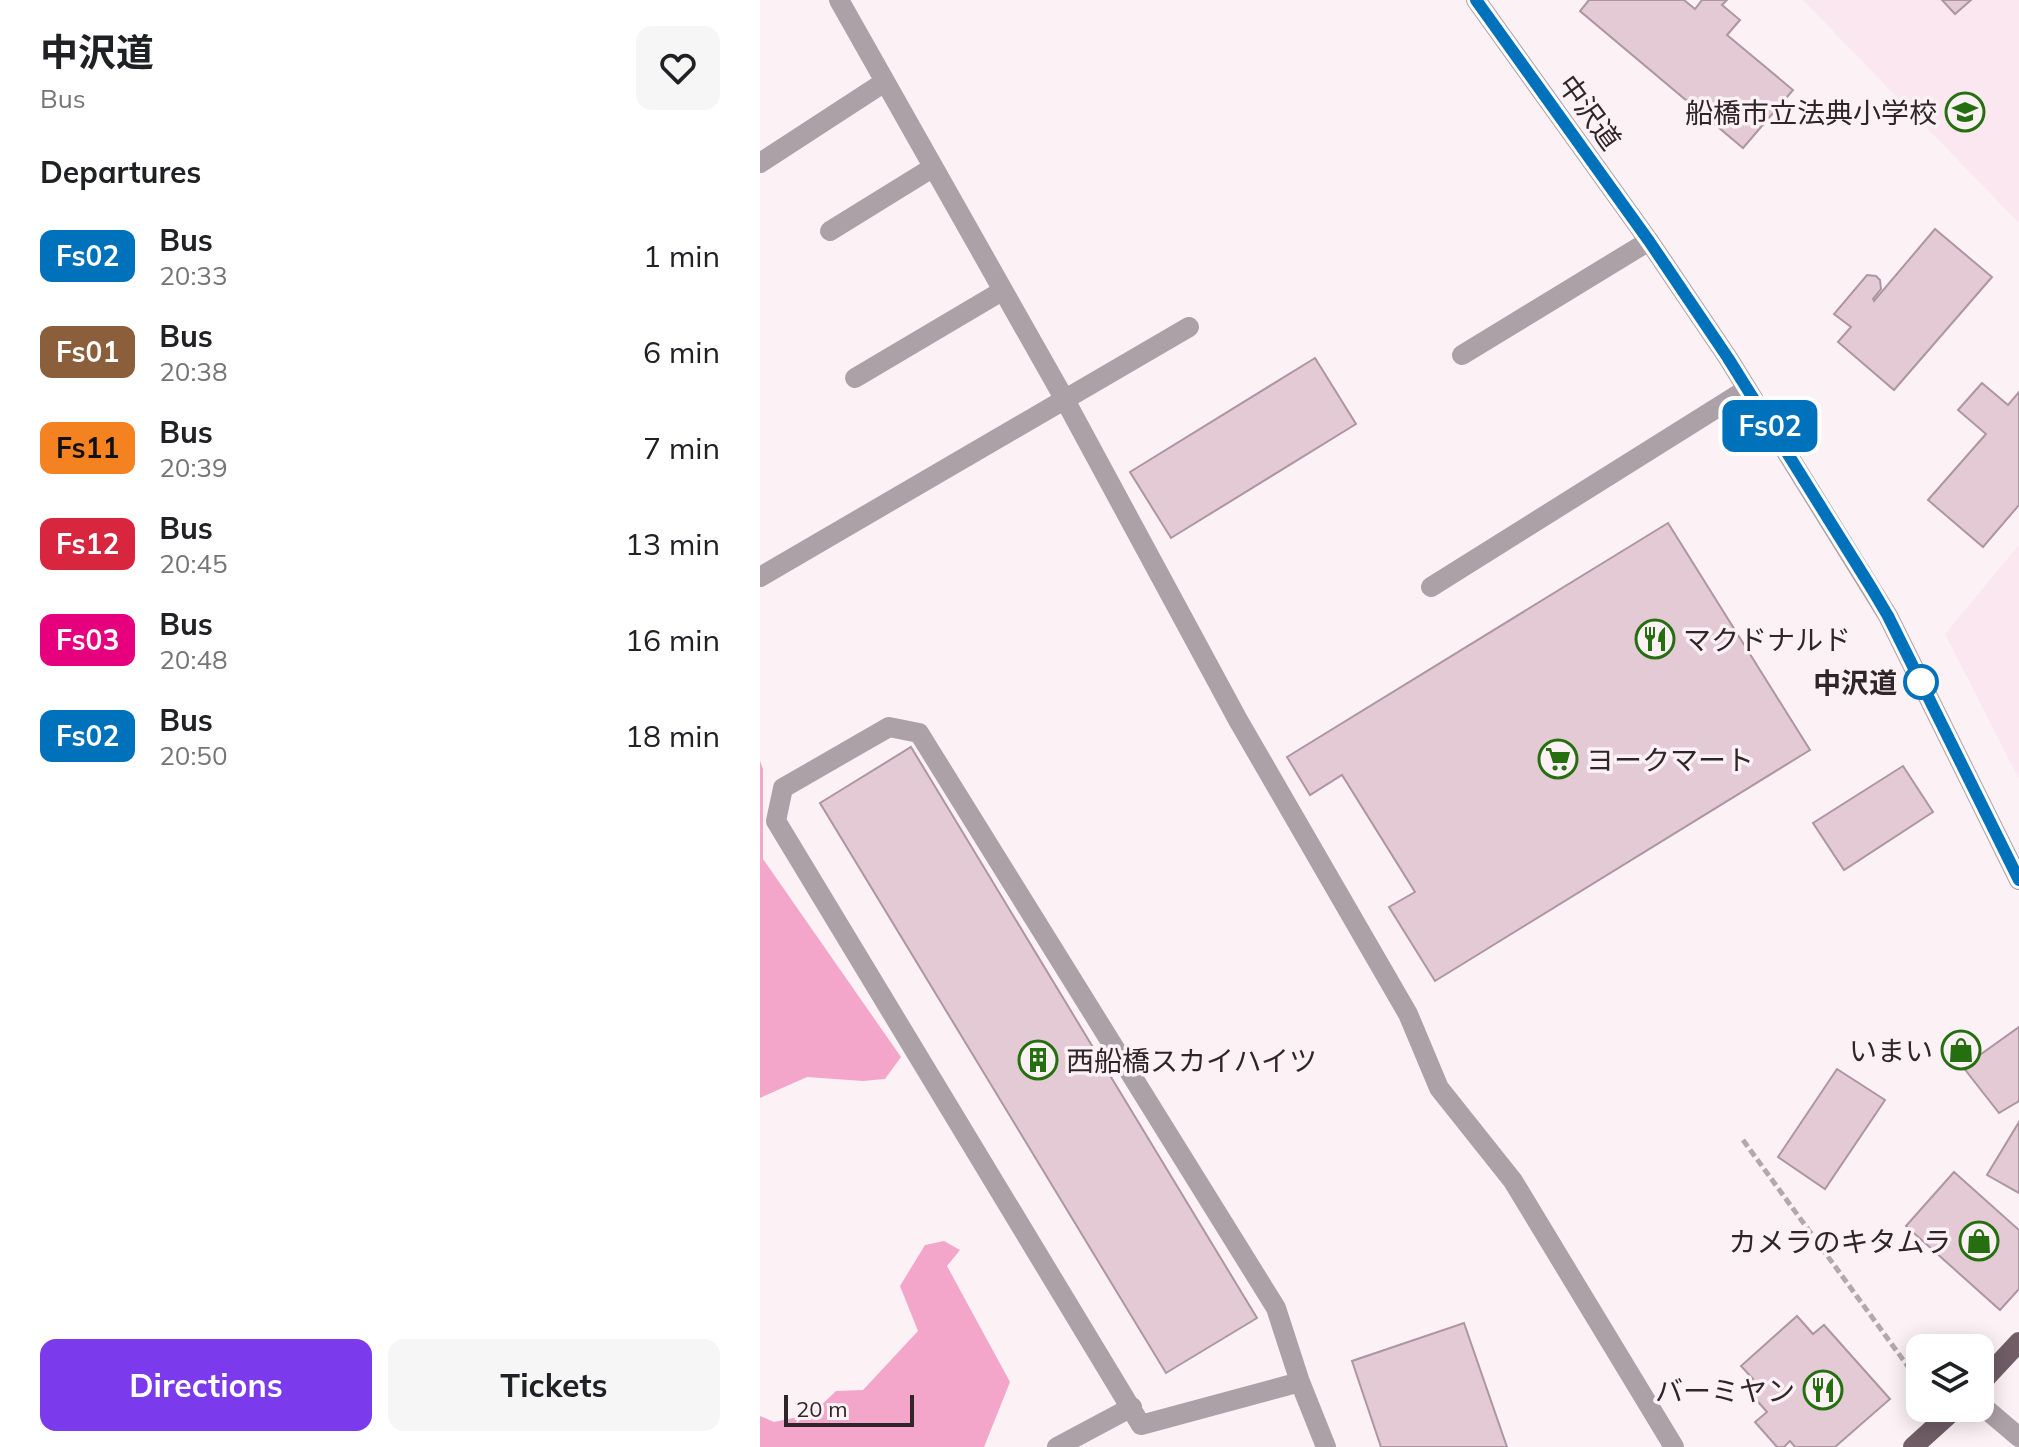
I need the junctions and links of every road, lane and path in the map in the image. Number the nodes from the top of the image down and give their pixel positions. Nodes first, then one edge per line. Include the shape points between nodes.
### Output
1 (839, 0) edge
2 (1476, 0) edge
3 (883, 83) junction
4 (760, 163) edge
5 (932, 168) junction
6 (830, 231) dead end
7 (1649, 241) junction
8 (1002, 291) junction
9 (1189, 327) dead end
10 (1462, 355) dead end
11 (855, 378) dead end
12 (1747, 389) junction
13 (1065, 400) junction
14 (760, 577) edge
15 (1431, 587) dead end
16 (2019, 880) edge
17 (1743, 1140) dead end
18 (2019, 1342) edge
19 (1906, 1364) edge
20 (1994, 1369) edge
21 (1300, 1382) junction
22 (1132, 1407) junction
23 (1994, 1416) edge
24 (1941, 1422) edge
25 (2019, 1437) edge
26 (1057, 1447) edge
27 (1326, 1447) edge
28 (1674, 1447) edge
29 (1913, 1447) edge

1 - 3 street
2 - 7 street, 中沢道
3 - 4 street
3 - 5 street
5 - 6 street
5 - 8 street
7 - 10 street
7 - 12 street, 中沢道
8 - 11 street
8 - 13 street
9 - 13 street
12 - 15 street
12 - 16 street, 中沢道 via 1888,616
13 - 14 street
13 - 28 street via 1238,720 1408,1014 1439,1088 1513,1181
17 - 19 path
18 - 20 main road
21 - 22 street via 1141,1425
21 - 22 street via 1276,1308 919,733 889,727 783,788 776,821
21 - 27 street
22 - 26 street
23 - 25 street
24 - 29 main road

